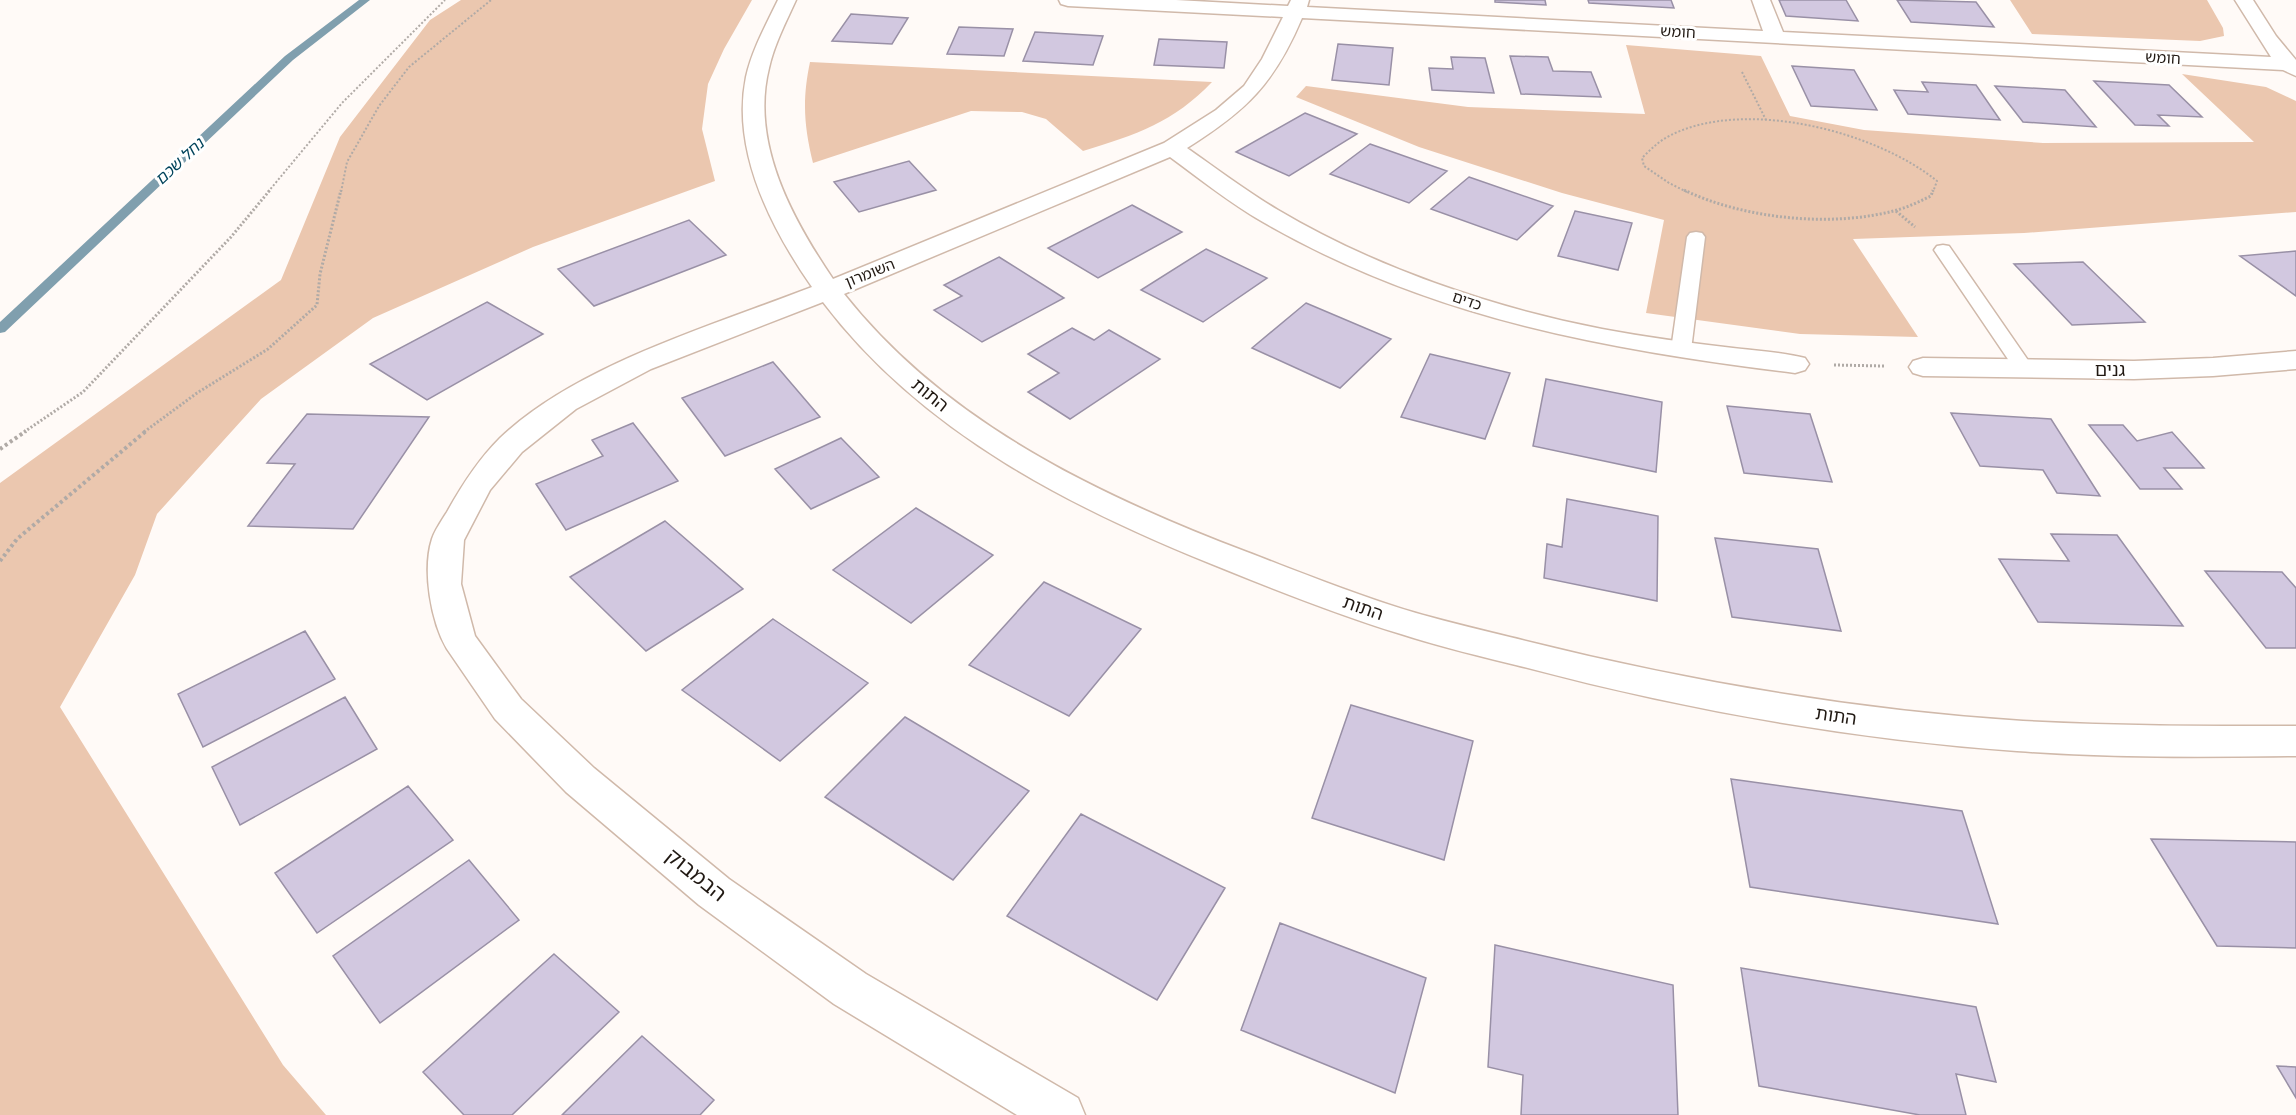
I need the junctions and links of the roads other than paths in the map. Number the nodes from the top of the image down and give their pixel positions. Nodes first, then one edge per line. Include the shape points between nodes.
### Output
1 (787, 0) edge
2 (1068, 0) edge
3 (1761, 0) edge
4 (2244, 0) edge
5 (1298, 6) edge
6 (1775, 37) junction
7 (2292, 67) edge
8 (1172, 148) junction
9 (1696, 237) dead end
10 (1943, 250) dead end
11 (826, 291) junction
12 (1681, 350) junction
13 (2296, 360) edge
14 (1794, 364) road end
15 (1923, 367) road end
16 (2025, 370) junction
17 (448, 540) joint
18 (2296, 741) edge
19 (1061, 1115) edge

1 - 11 street, התות via 764,50 755,81 754,115 759,151 772,193
2 - 5 street, חומש
3 - 6 street
4 - 7 street
5 - 6 street, חומש
5 - 8 street, השומרון via 1280,46 1251,90 1221,116
6 - 7 street, חומש
8 - 11 street, השומרון
8 - 12 street, כדים via 1284,224 1407,280 1575,331
9 - 12 lane
10 - 16 lane
11 - 17 street, השומרון via 641,363 566,402 511,445 477,485
11 - 18 street, התות via 918,387 987,440 1079,494 1187,542 1413,625 1562,665 1702,696 1858,719 1983,734
12 - 14 street, כדים
13 - 16 street, גנים via 2134,370
15 - 16 street, גנים
17 - 19 street, הבמבוק via 444,584 459,640 508,709 580,780 714,892 850,989

